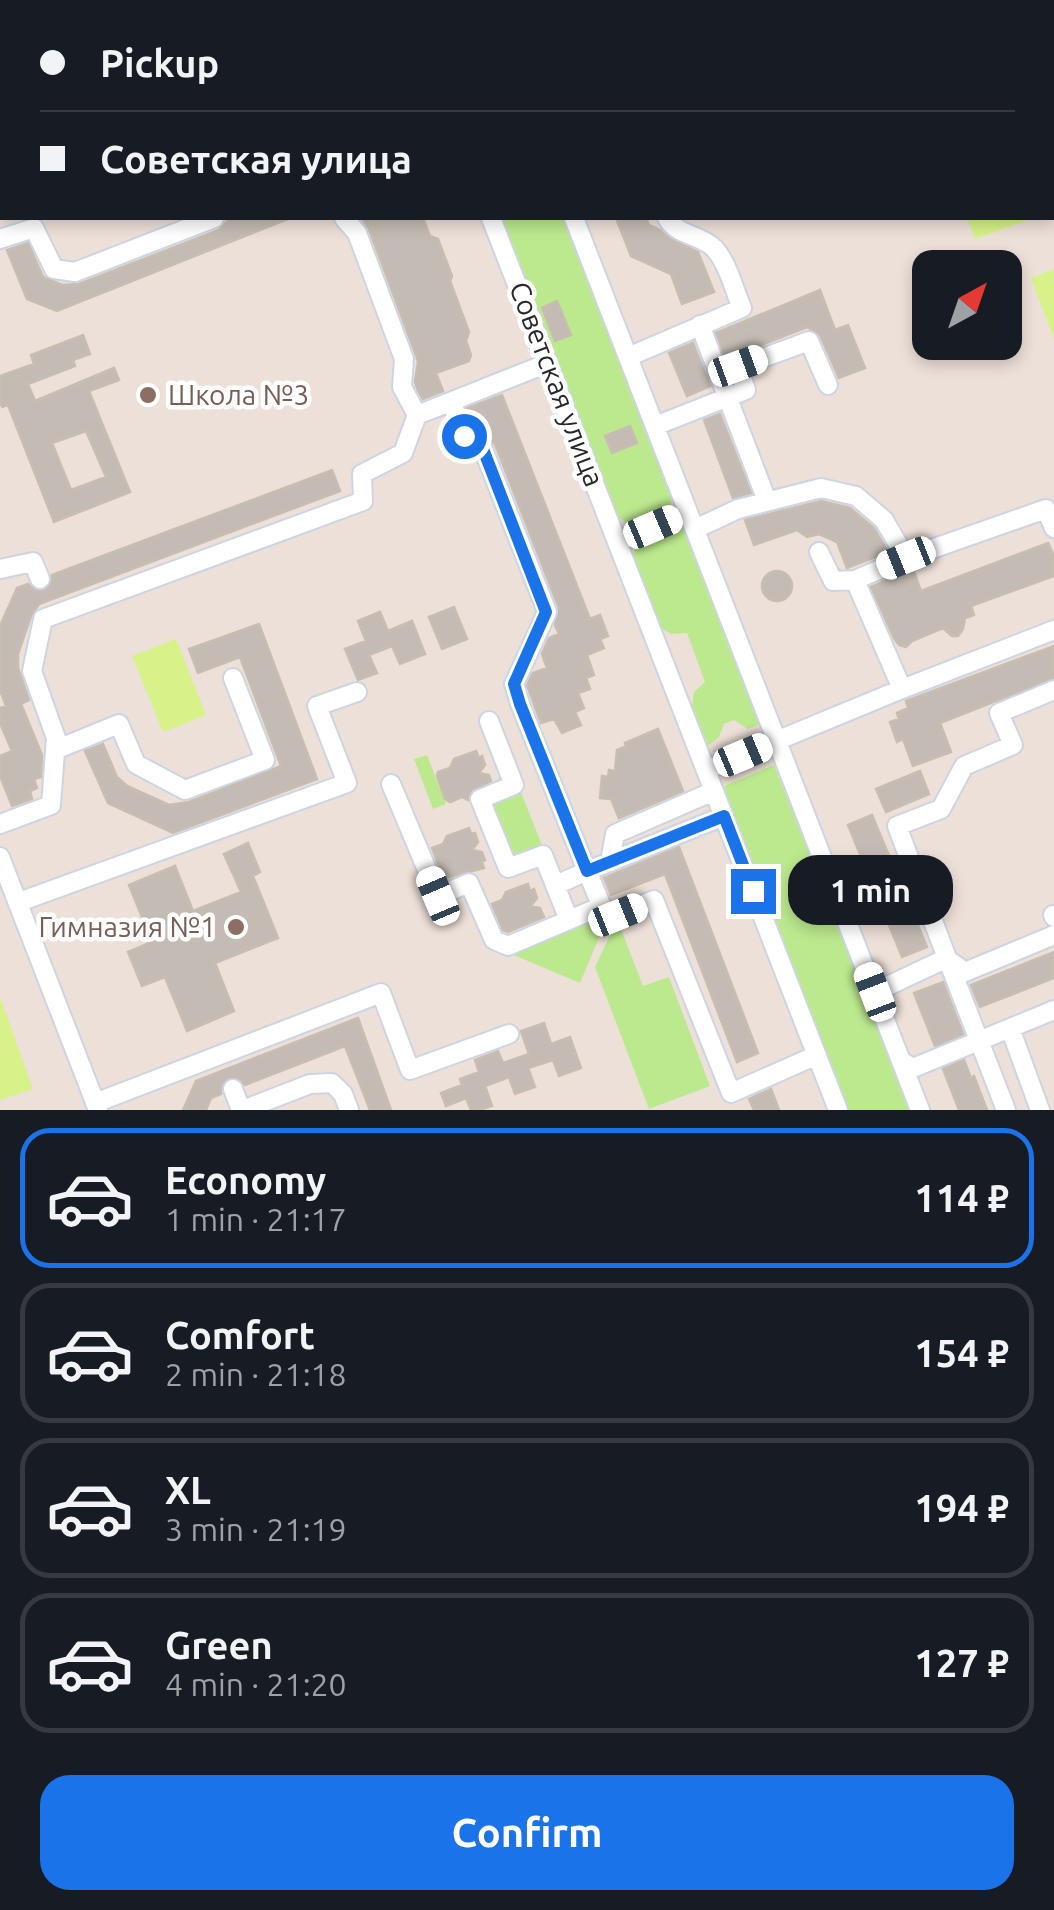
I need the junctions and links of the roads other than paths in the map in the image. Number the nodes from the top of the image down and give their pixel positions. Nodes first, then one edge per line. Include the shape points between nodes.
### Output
1 (209, 220) edge
2 (346, 220) edge
3 (492, 220) edge
4 (575, 220) edge
5 (668, 220) edge
6 (0, 239) edge
7 (700, 325) junction
8 (628, 357) junction
9 (548, 363) junction
10 (828, 385) dead end
11 (727, 396) junction
12 (452, 403) junction
13 (416, 415) junction
14 (655, 426) junction
15 (768, 501) junction
16 (691, 520) junction
17 (1054, 526) edge
18 (619, 542) junction
19 (820, 552) dead end
20 (906, 558) junction
21 (0, 569) edge
22 (40, 580) dead end
23 (855, 580) junction
24 (1054, 630) edge
25 (233, 678) dead end
26 (902, 689) junction
27 (1054, 690) edge
28 (358, 692) dead end
29 (489, 722) dead end
30 (776, 740) junction
31 (55, 750) junction
32 (706, 770) junction
33 (391, 784) dead end
34 (714, 791) junction
35 (724, 816) junction
36 (0, 824) edge
37 (0, 857) edge
38 (610, 862) junction
39 (587, 871) junction
40 (556, 885) junction
41 (19, 902) junction
42 (602, 906) junction
43 (569, 920) junction
44 (1054, 935) edge
45 (947, 958) junction
46 (875, 992) junction
47 (1054, 1010) edge
48 (1010, 1028) junction
49 (509, 1034) dead end
50 (980, 1040) junction
51 (817, 1054) junction
52 (901, 1060) junction
53 (233, 1090) tunnel mouth
54 (734, 1102) edge
55 (97, 1106) edge
56 (242, 1110) edge
57 (349, 1110) edge
58 (838, 1110) edge
59 (920, 1110) edge
60 (1006, 1110) edge
61 (1040, 1110) edge

1 - 6 street via 75,272 54,269 34,228
2 - 13 street via 357,233 404,358 402,387
3 - 9 street, Советская улица
4 - 8 street
5 - 7 street via 720,256 742,308
7 - 8 street
7 - 11 street
8 - 14 street
9 - 12 street
9 - 18 street, Советская улица
10 - 11 street via 809,341 738,366 746,390
11 - 14 street
11 - 15 street
12 - 13 street
12 - 39 street via 464,436 483,449 546,612 514,684
13 - 31 street via 402,454 362,474 363,500 51,608 32,671
14 - 16 street
15 - 16 street
15 - 20 street via 821,488 856,496 884,520
16 - 18 street
16 - 30 street
17 - 20 street via 1046,509
18 - 32 street, Советская улица
19 - 23 street via 833,581
20 - 23 street
21 - 22 street via 32,562
23 - 26 street
24 - 26 street
25 - 31 street via 265,760 185,790 136,764 120,724
26 - 30 street
27 - 45 street via 1000,713 1013,745 964,766 941,809 897,826
28 - 41 street via 317,706 347,783
29 - 40 street via 514,785 480,799 508,868 542,855
30 - 32 street
30 - 46 street
31 - 36 street via 50,805
32 - 34 street, Советская улица
33 - 43 street via 438,896 469,883 494,940 508,946
34 - 35 street, Советская улица
34 - 38 street via 614,834
35 - 38 street
35 - 51 street, Советская улица
37 - 41 street
38 - 39 street
39 - 40 street
39 - 42 street
40 - 43 street
41 - 55 street
42 - 43 street
42 - 54 street via 607,919 654,900
44 - 45 street via 965,972
45 - 46 street
45 - 50 street
46 - 52 street
47 - 48 street
48 - 50 street
48 - 61 street
49 - 55 street via 410,1070 380,993 221,1063
50 - 52 street via 914,1068
50 - 60 street
51 - 54 street
51 - 58 street, Советская улица
52 - 59 street
53 - 56 street
56 - 57 street via 310,1084 332,1083

